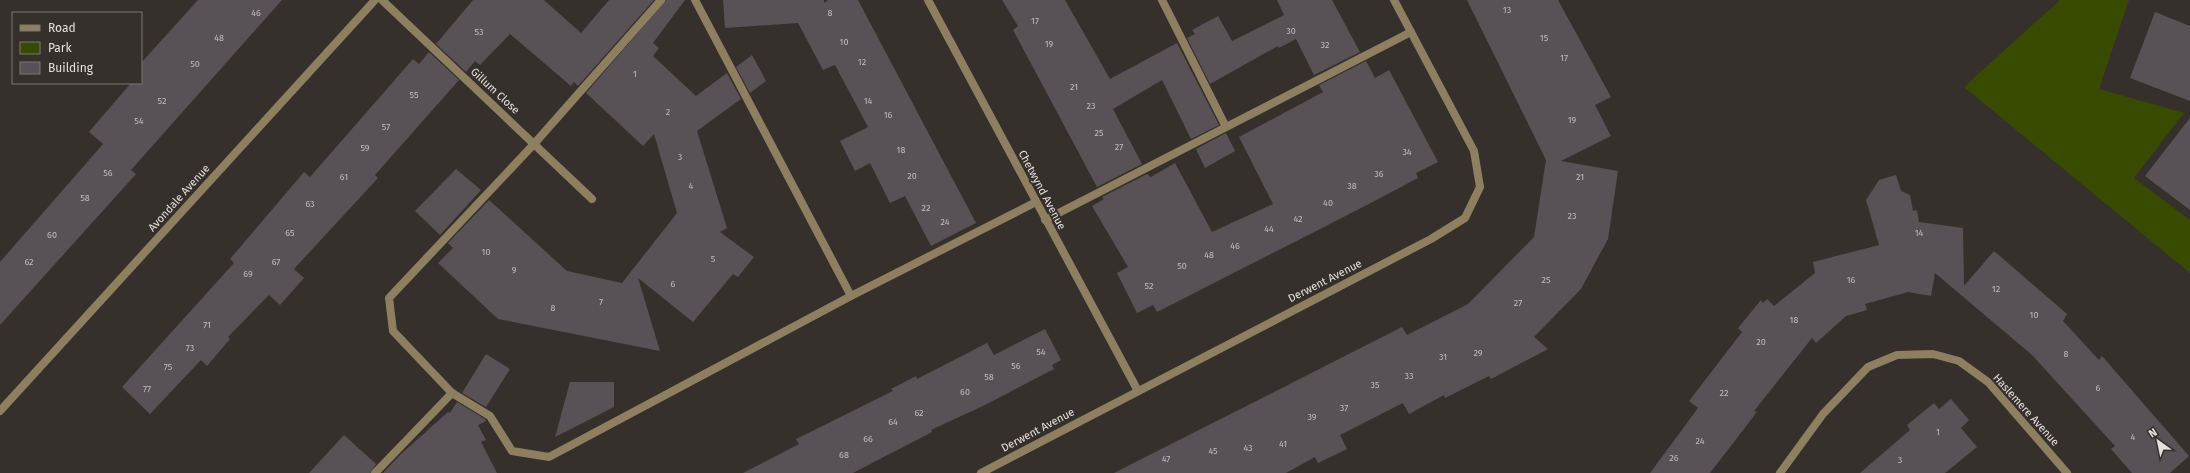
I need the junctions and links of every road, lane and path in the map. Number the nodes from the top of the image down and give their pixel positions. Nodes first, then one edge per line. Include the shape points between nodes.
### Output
1 (374, 0) edge
2 (382, 0) edge
3 (661, 0) edge
4 (695, 0) edge
5 (928, 0) edge
6 (1162, 0) edge
7 (1394, 0) edge
8 (1411, 32) junction
9 (1226, 127) junction
10 (534, 144) junction
11 (592, 199) dead end
12 (1036, 202) junction
13 (1045, 220) junction
14 (851, 296) junction
15 (1138, 391) junction
16 (452, 393) junction
17 (0, 411) edge
18 (375, 473) edge
19 (980, 473) edge
20 (1780, 473) edge
21 (2067, 473) edge

1 - 17 street, Avondale Avenue
2 - 10 street, Gillum Close
3 - 10 street
4 - 14 street
5 - 12 street, Chetwynd Avenue
6 - 9 street
7 - 8 street, Derwent Avenue
8 - 9 street
8 - 15 street, Derwent Avenue via 1474,151 1480,187 1465,218 1431,239
9 - 13 street
10 - 11 street, Gillum Close
10 - 16 street via 389,298 393,331
12 - 13 street, Chetwynd Avenue
12 - 14 street
13 - 15 street, Chetwynd Avenue
14 - 16 street via 549,457 512,450 490,416
15 - 19 street, Derwent Avenue
16 - 18 street
20 - 21 street, Haslemere Avenue via 1823,414 1868,367 1897,355 1933,354 1959,361 1988,382

